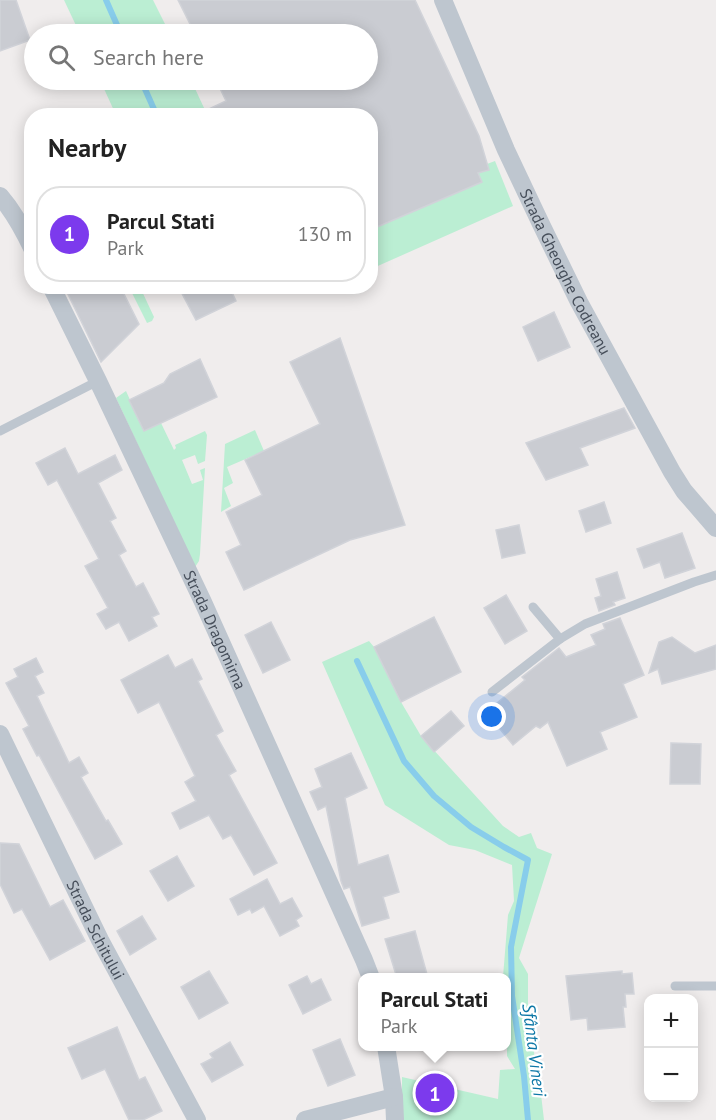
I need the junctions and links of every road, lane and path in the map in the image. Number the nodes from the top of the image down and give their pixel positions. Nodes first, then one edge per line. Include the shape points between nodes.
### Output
1 (443, 0) edge
2 (0, 196) edge
3 (24, 233) edge
4 (55, 294) edge
5 (98, 381) junction
6 (0, 431) edge
7 (716, 528) edge
8 (716, 576) edge
9 (533, 607) dead end
10 (560, 639) junction
11 (492, 692) dead end
12 (0, 734) edge
13 (369, 973) edge
14 (675, 986) dead end
15 (716, 986) edge
16 (387, 1051) edge
17 (394, 1097) junction
18 (197, 1120) edge
19 (305, 1120) edge
20 (395, 1120) edge

1 - 7 street, Strada Gheorghe Codreanu via 506,150 579,302 672,472
2 - 3 street
4 - 5 street, Strada Dragomirna
5 - 6 lane
5 - 13 street, Strada Dragomirna via 203,602
8 - 10 lane via 585,624
9 - 10 lane
10 - 11 lane
12 - 18 street, Strada Schitului via 100,940
14 - 15 lane
16 - 17 street
17 - 19 street
17 - 20 street

